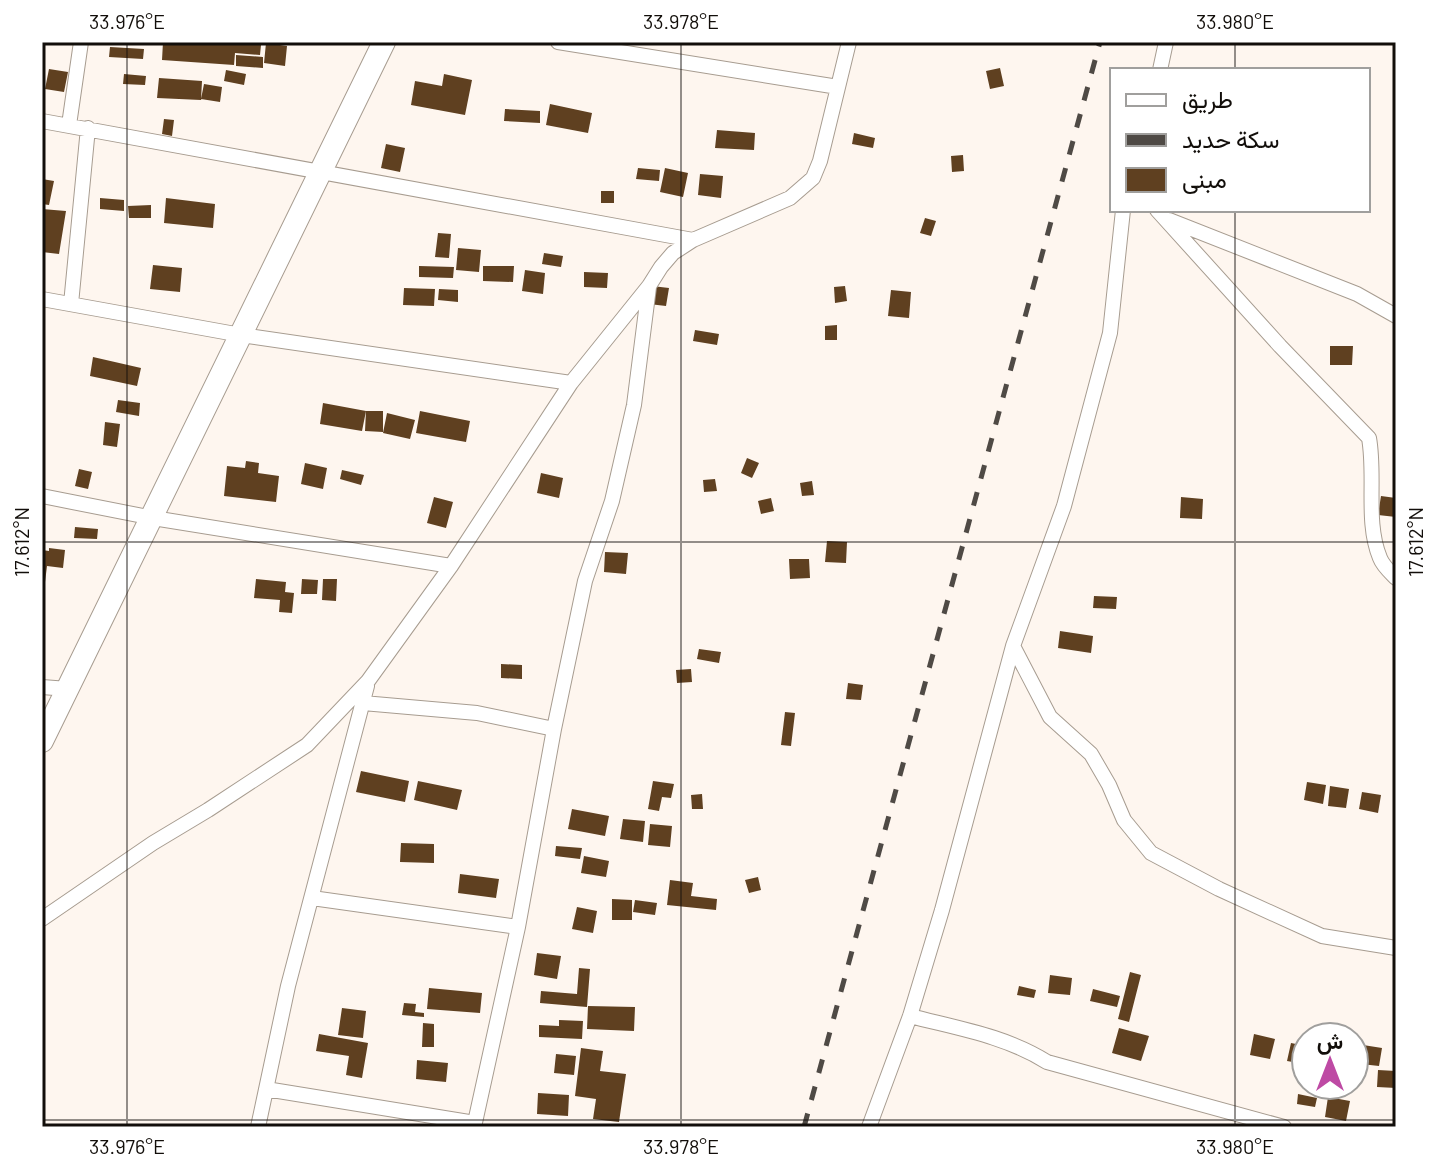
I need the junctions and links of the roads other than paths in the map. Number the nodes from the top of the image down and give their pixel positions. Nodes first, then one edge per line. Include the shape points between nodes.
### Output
1 (81, 42) edge
2 (384, 42) edge
3 (558, 42) edge
4 (849, 42) edge
5 (1166, 42) edge
6 (1160, 68) edge
7 (838, 87) junction
8 (42, 121) edge
9 (69, 125) junction
10 (88, 128) junction
11 (322, 171) junction
12 (1123, 212) edge
13 (1161, 214) edge
14 (693, 240) junction
15 (649, 286) junction
16 (42, 299) edge
17 (71, 304) junction
18 (1396, 316) edge
19 (241, 335) junction
20 (571, 383) junction
21 (42, 496) edge
22 (153, 518) junction
23 (451, 566) junction
24 (1396, 578) edge
25 (1013, 646) junction
26 (368, 681) junction
27 (42, 687) edge
28 (68, 689) junction
29 (363, 703) junction
30 (554, 729) junction
31 (42, 741) edge
32 (312, 898) junction
33 (42, 919) edge
34 (518, 927) junction
35 (1396, 948) edge
36 (910, 1016) junction
37 (266, 1089) junction
38 (474, 1125) edge
39 (258, 1127) edge
40 (869, 1127) edge
41 (1284, 1127) edge

1 - 9 street
2 - 11 main road
3 - 7 street
4 - 7 street
5 - 6 street
7 - 14 street via 813,178 790,198
8 - 9 street
9 - 10 street
10 - 11 street
10 - 17 street
11 - 14 street
11 - 19 main road
12 - 25 street via 1110,333 1064,506
13 - 18 street via 1357,294
13 - 24 street via 1369,438 1375,544 1381,562
14 - 15 street via 673,253
15 - 20 street
15 - 30 street via 634,405 612,501 585,581
16 - 17 street
17 - 19 street
19 - 20 street
19 - 22 main road
20 - 23 street
21 - 22 street
22 - 23 street
22 - 28 main road
23 - 26 street
25 - 35 street via 1050,717 1091,754 1124,820 1151,853 1322,936
25 - 36 street
26 - 29 street
26 - 33 street via 307,745
27 - 28 street
28 - 31 main road
29 - 30 street via 477,713
29 - 32 street
30 - 34 street
32 - 34 street
32 - 37 street
34 - 38 street
36 - 40 street
36 - 41 street via 1008,1042 1047,1062
37 - 38 street
37 - 39 street

